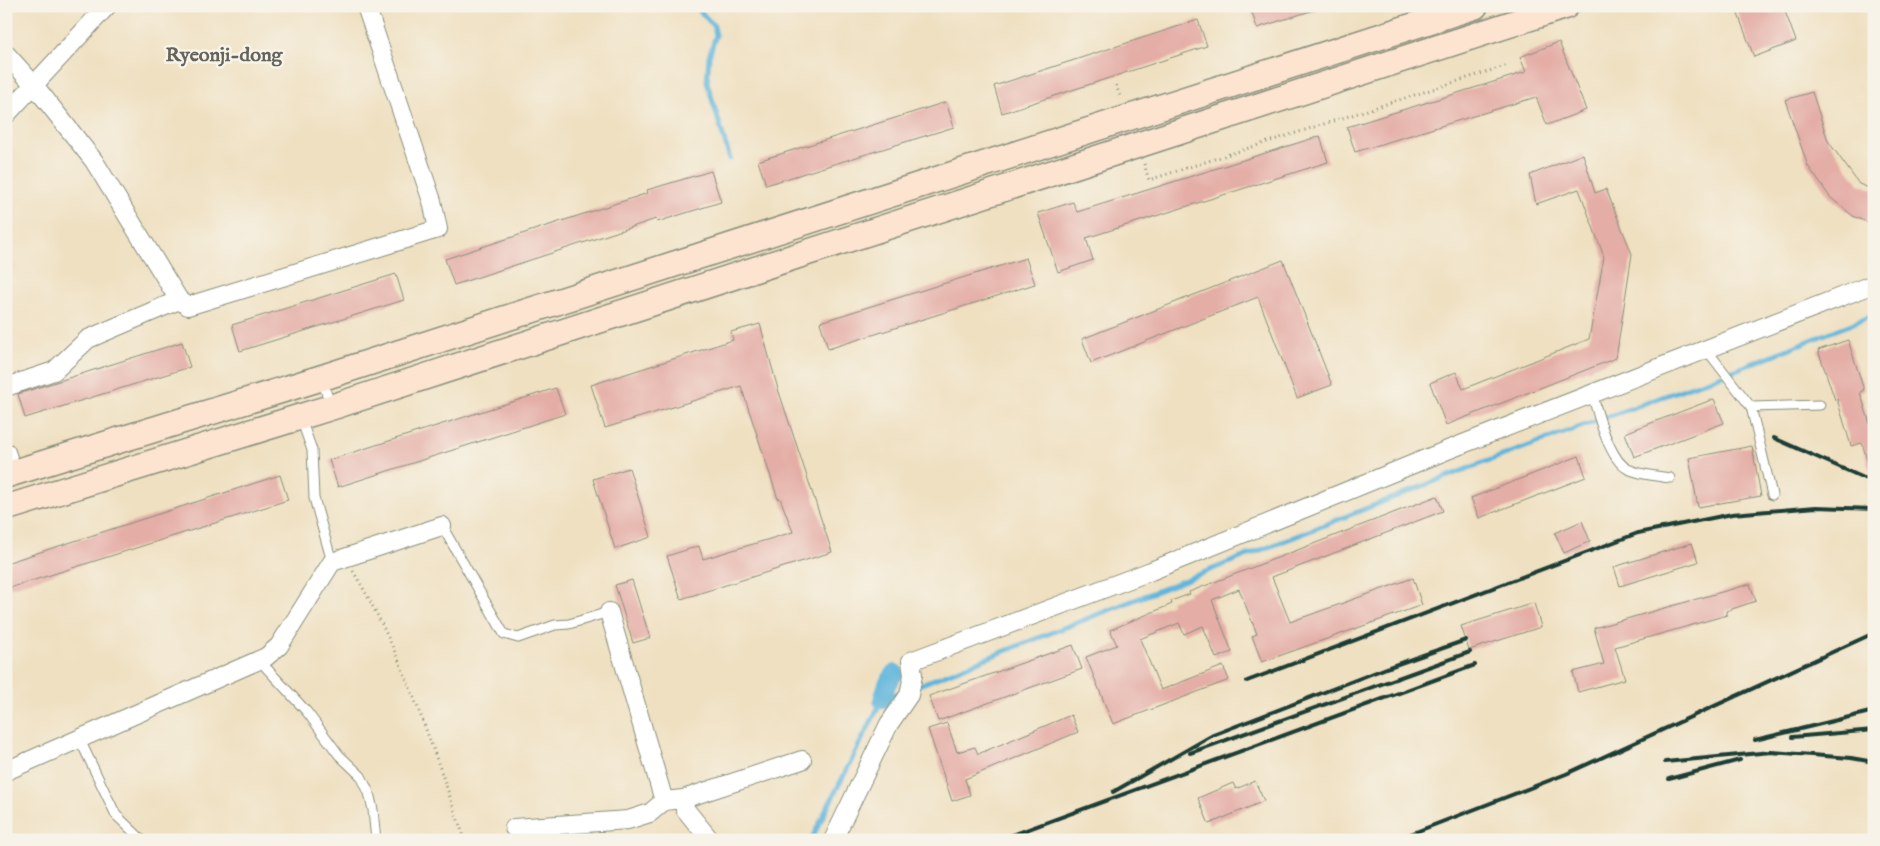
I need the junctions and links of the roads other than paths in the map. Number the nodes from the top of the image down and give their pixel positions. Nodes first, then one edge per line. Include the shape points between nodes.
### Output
1 (107, 6) edge
2 (366, 6) edge
3 (1475, 6) edge
4 (1566, 6) edge
5 (6, 54) edge
6 (34, 85) junction
7 (6, 115) edge
8 (1873, 286) edge
9 (180, 300) junction
10 (1708, 353) junction
11 (321, 378) junction
12 (6, 387) edge
13 (1594, 401) junction
14 (1820, 406) dead end
15 (332, 407) junction
16 (1751, 407) junction
17 (300, 416) junction
18 (8, 467) edge
19 (1670, 478) dead end
20 (1772, 495) dead end
21 (6, 508) edge
22 (442, 526) joint
23 (339, 560) junction
24 (609, 612) joint
25 (260, 661) junction
26 (79, 738) junction
27 (802, 760) dead end
28 (6, 771) edge
29 (683, 799) junction
30 (664, 801) junction
31 (514, 828) dead end
32 (142, 840) edge
33 (376, 840) edge
34 (710, 840) edge
35 (833, 840) edge

1 - 6 street
2 - 9 street via 432,201 438,229 188,306
3 - 11 main road
4 - 15 main road
5 - 6 street
6 - 7 street
6 - 9 street via 94,161
8 - 10 street
9 - 12 street via 88,340 54,371
10 - 13 street
10 - 16 lane
11 - 15 lane
11 - 18 main road
13 - 19 lane via 1616,457 1627,469
13 - 35 street via 911,661 910,695 889,724
14 - 16 lane
15 - 17 main road
16 - 20 lane
17 - 21 main road
17 - 23 lane via 312,450 314,498
22 - 23 street
22 - 24 lane via 504,634 518,638
23 - 25 street via 279,646
24 - 30 street
25 - 26 street
25 - 33 lane via 307,712 339,755 361,776 374,810
26 - 28 street
26 - 32 lane via 116,815
27 - 29 street
29 - 30 street
29 - 34 street via 686,809
30 - 31 street via 650,813 628,820

